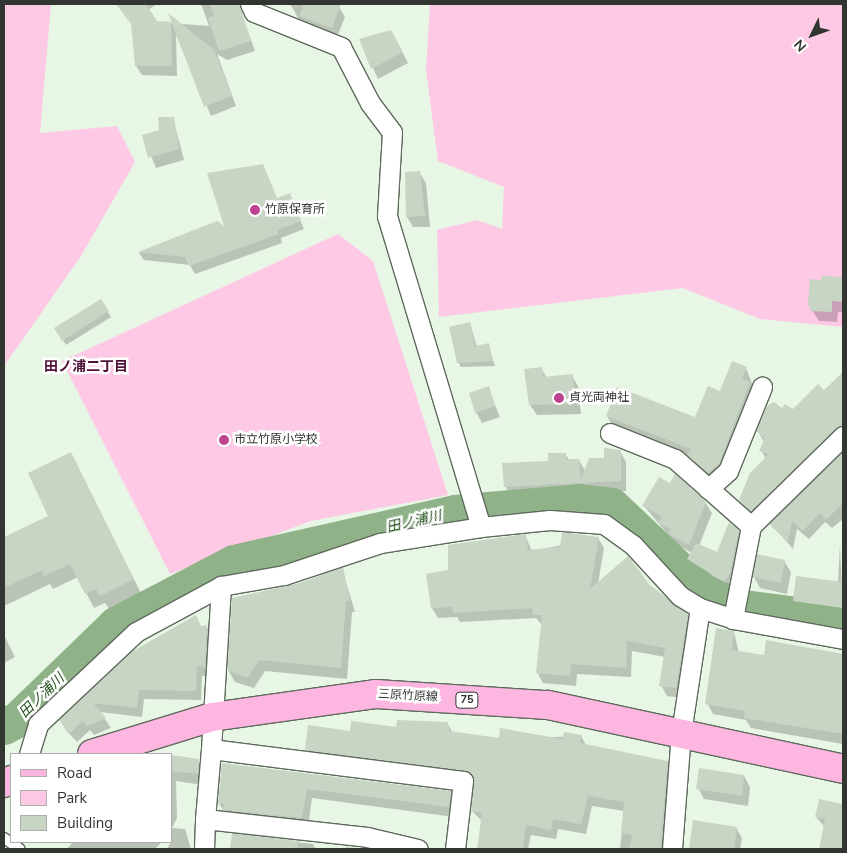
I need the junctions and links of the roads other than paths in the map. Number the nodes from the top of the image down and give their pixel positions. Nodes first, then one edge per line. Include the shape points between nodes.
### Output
1 (250, 4) edge
2 (762, 387) dead end
3 (610, 433) dead end
4 (843, 436) edge
5 (708, 489) junction
6 (477, 516) junction
7 (751, 526) junction
8 (221, 586) junction
9 (700, 608) junction
10 (733, 620) junction
11 (843, 639) edge
12 (212, 718) junction
13 (681, 733) junction
14 (211, 749) junction
15 (29, 753) edge
16 (95, 753) edge
17 (843, 769) edge
18 (205, 819) junction
19 (204, 849) edge
20 (418, 849) edge
21 (455, 849) edge
22 (672, 849) edge

1 - 6 street via 254,12 341,47 370,103 392,132 387,216
2 - 5 street via 728,471
3 - 5 street via 675,458
4 - 7 street
5 - 7 street
6 - 8 street via 380,543 284,575
6 - 9 street via 604,524 634,545 680,596
7 - 10 street
8 - 12 street
8 - 15 street via 136,632 38,724
9 - 10 street
9 - 13 street
10 - 11 street
12 - 13 main road, 三原竹原線 / 75 via 376,694 548,705
12 - 14 street
12 - 16 main road, 三原竹原線 / 75
13 - 17 main road, 三原竹原線 / 75
13 - 22 street
14 - 18 street
14 - 21 street via 463,781
18 - 19 street
18 - 20 street via 368,837

